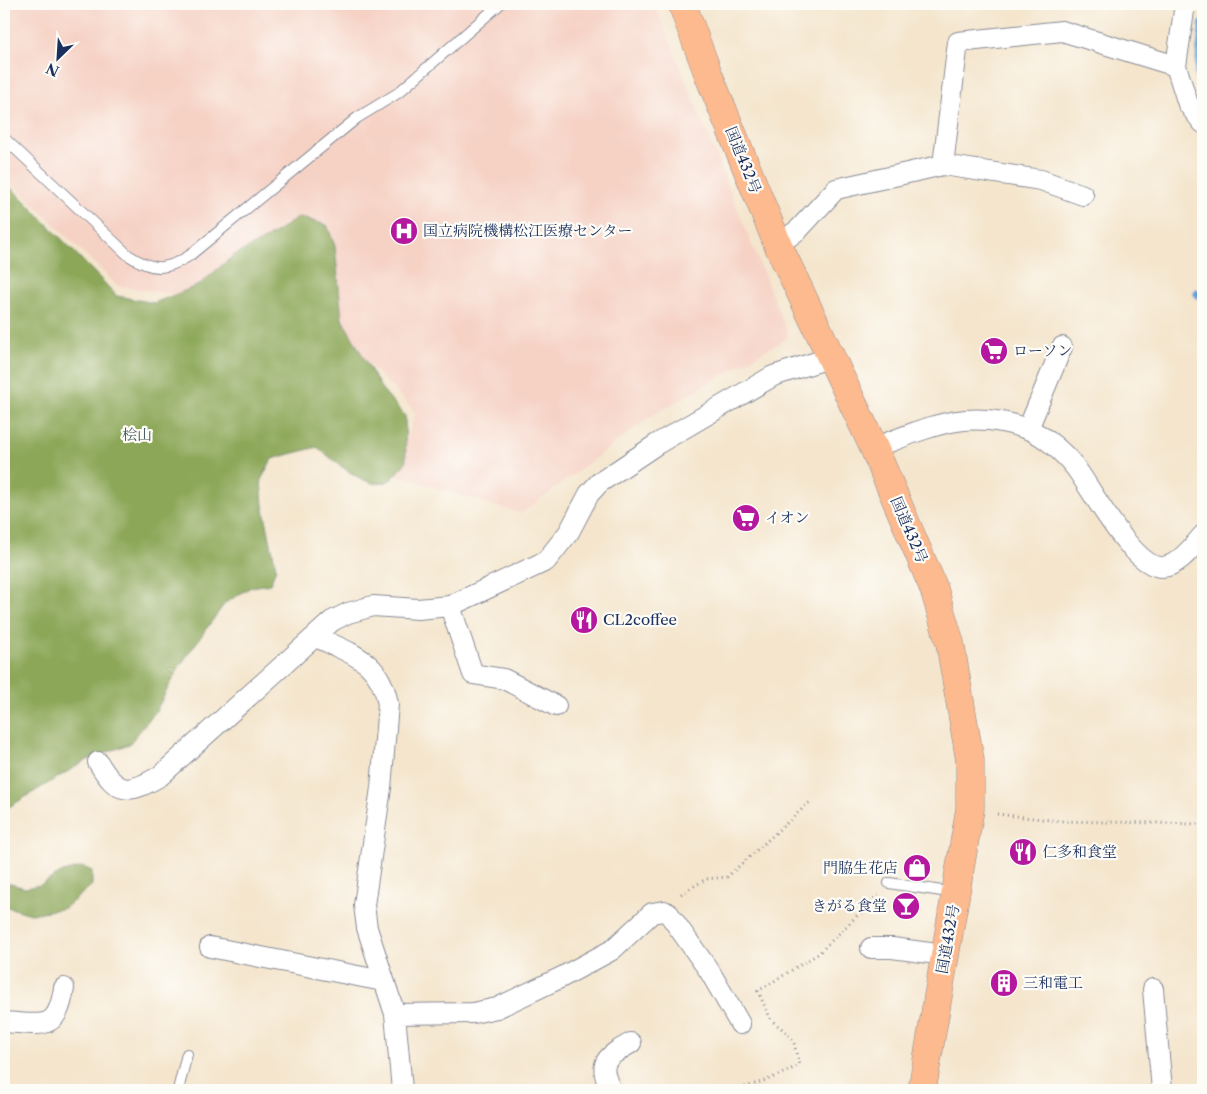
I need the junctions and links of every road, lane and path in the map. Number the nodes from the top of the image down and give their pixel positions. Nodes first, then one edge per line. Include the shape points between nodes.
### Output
1 (500, 4) edge
2 (682, 4) edge
3 (1185, 4) edge
4 (1176, 66) junction
5 (1203, 123) edge
6 (4, 138) edge
7 (943, 165) junction
8 (1083, 195) dead end
9 (778, 245) junction
10 (1062, 346) dead end
11 (832, 357) junction
12 (1028, 429) junction
13 (874, 448) junction
14 (1201, 542) edge
15 (450, 606) junction
16 (316, 637) junction
17 (556, 706) dead end
18 (98, 762) dead end
19 (810, 802) dead end
20 (970, 809) junction
21 (1203, 824) edge
22 (889, 883) joint
23 (956, 893) junction
24 (675, 897) dead end
25 (210, 947) dead end
26 (871, 948) dead end
27 (945, 955) junction
28 (384, 981) junction
29 (64, 988) dead end
30 (1153, 989) dead end
31 (395, 1014) junction
32 (4, 1022) edge
33 (740, 1024) dead end
34 (631, 1043) dead end
35 (186, 1054) dead end
36 (178, 1090) edge
37 (402, 1090) edge
38 (611, 1090) edge
39 (730, 1090) edge
40 (922, 1090) edge
41 (1162, 1090) edge

1 - 6 lane via 398,93 357,118 175,265 151,267 128,255
2 - 9 highway, 国道432号
3 - 4 street
4 - 5 street via 1188,104
4 - 7 street via 1062,31 958,42
7 - 8 street via 1041,180
7 - 9 street via 836,189 799,229
9 - 11 highway, 国道432号
10 - 12 street
11 - 13 highway, 国道432号
11 - 15 street via 773,376 657,444 599,483 589,494 569,532 546,561
12 - 13 street via 971,418 933,426
12 - 14 street via 1074,466 1104,514 1150,564 1163,568 1170,566
13 - 20 highway, 国道432号 via 934,589 950,643 970,760
15 - 16 street via 418,609 373,606 332,621
15 - 17 street via 473,674 504,679
16 - 18 street via 160,776 133,790 122,788 110,780
16 - 28 street via 370,665 386,692 388,704 381,788 364,906 367,928
19 - 24 path via 727,877 706,879
20 - 21 path via 1059,821
20 - 23 highway, 国道432号
22 - 23 lane
22 - 39 path via 818,954 758,991 770,1020 794,1043 799,1065 745,1088
23 - 27 highway, 国道432号
25 - 28 street
26 - 27 street
27 - 40 highway, 国道432号
28 - 31 street
29 - 32 street via 61,1008 53,1019 41,1024
30 - 41 street
31 - 33 street via 473,1013 497,1008 612,950 652,913 664,911 710,972
31 - 37 street
34 - 38 street via 614,1052 604,1067 603,1074
35 - 36 lane

